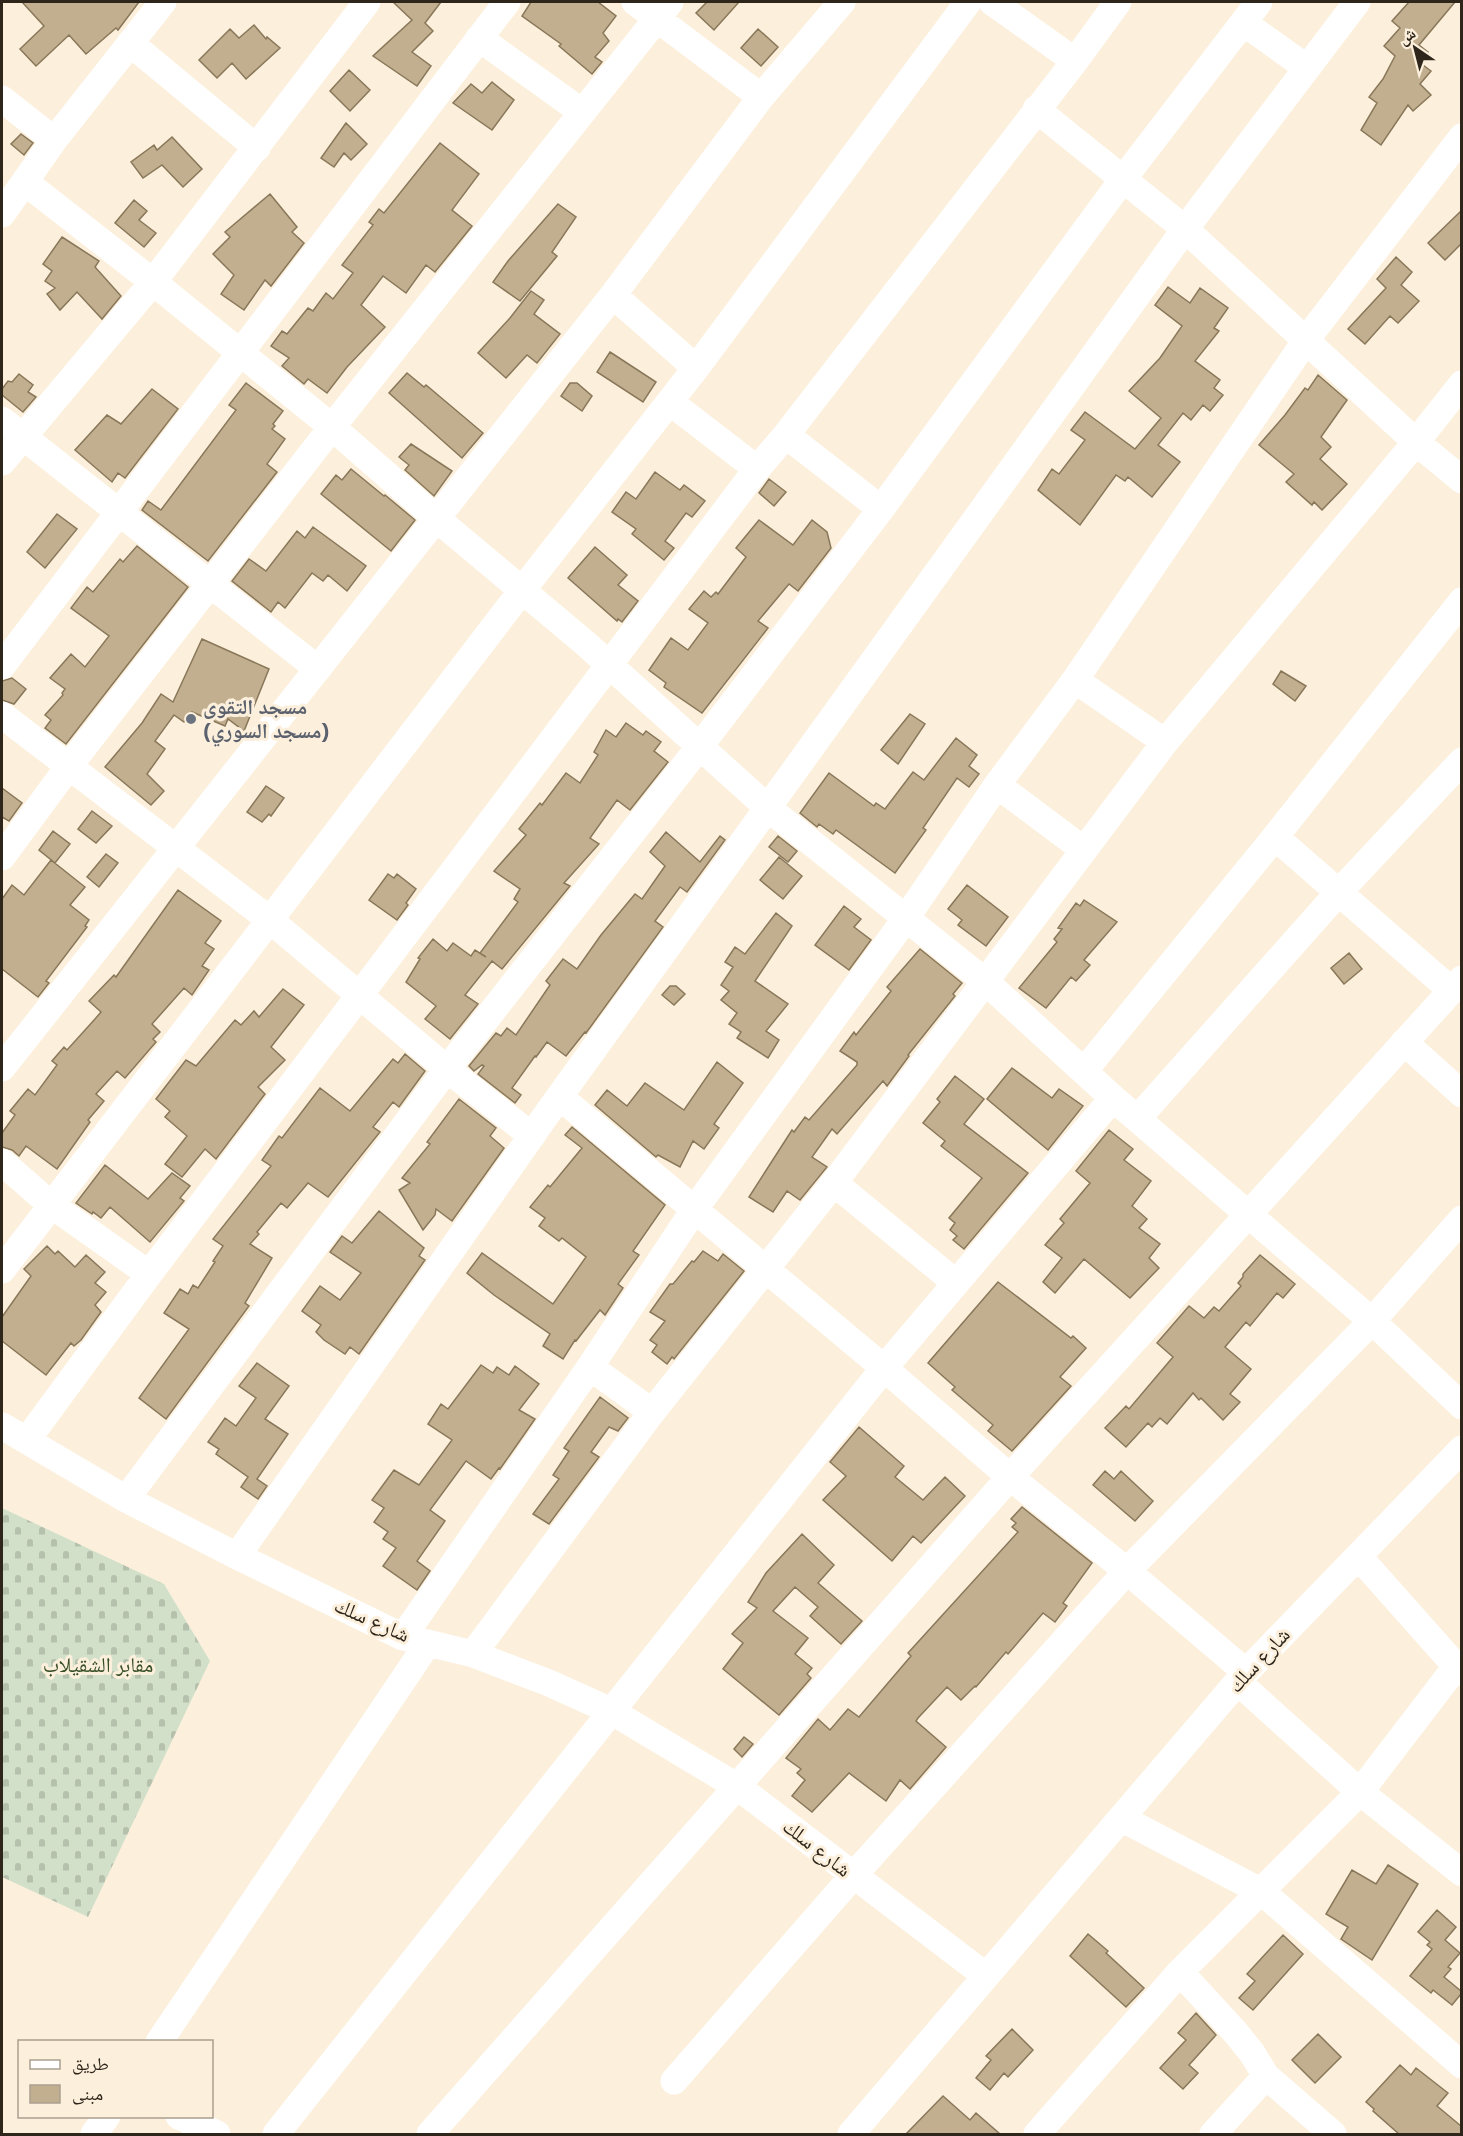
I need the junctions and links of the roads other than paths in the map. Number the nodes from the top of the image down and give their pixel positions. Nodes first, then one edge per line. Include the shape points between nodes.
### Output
1 (163, 2) edge
2 (367, 2) edge
3 (507, 2) edge
4 (635, 2) edge
5 (842, 2) edge
6 (968, 2) edge
7 (992, 2) edge
8 (1118, 2) edge
9 (1259, 2) edge
10 (1357, 2) edge
11 (663, 10) edge
12 (1244, 23) junction
13 (479, 38) junction
14 (130, 43) junction
15 (1075, 61) junction
16 (1307, 68) junction
17 (761, 98) junction
18 (2, 99) edge
19 (1036, 109) junction
20 (582, 112) junction
21 (1461, 137) edge
22 (54, 140) junction
23 (257, 148) junction
24 (1123, 179) junction
25 (25, 182) junction
26 (2, 214) edge
27 (1185, 229) junction
28 (153, 282) junction
29 (613, 295) junction
30 (1306, 340) junction
31 (241, 353) junction
32 (696, 368) junction
33 (1461, 384) edge
34 (670, 402) junction
35 (332, 427) junction
36 (12, 428) edge
37 (786, 435) junction
38 (1416, 442) junction
39 (2, 462) edge
40 (757, 470) junction
41 (1461, 480) edge
42 (881, 509) junction
43 (120, 512) junction
44 (436, 518) junction
45 (210, 584) junction
46 (523, 589) junction
47 (1461, 601) edge
48 (2, 666) edge
49 (609, 666) junction
50 (318, 669) junction
51 (1075, 680) junction
52 (2, 715) edge
53 (1165, 742) junction
54 (700, 746) junction
55 (1461, 761) edge
56 (69, 766) junction
57 (997, 785) junction
58 (768, 808) junction
59 (1275, 837) junction
60 (175, 849) junction
61 (1084, 850) junction
62 (2, 857) edge
63 (1339, 892) junction
64 (906, 918) junction
65 (270, 920) junction
66 (986, 982) junction
67 (1456, 985) edge
68 (360, 995) junction
69 (1404, 1042) junction
70 (2, 1068) edge
71 (447, 1070) junction
72 (1084, 1071) junction
73 (1461, 1094) edge
74 (560, 1097) junction
75 (1113, 1098) junction
76 (1138, 1118) junction
77 (532, 1136) junction
78 (2, 1162) edge
79 (834, 1183) junction
80 (50, 1204) junction
81 (694, 1210) junction
82 (1247, 1214) junction
83 (1461, 1219) edge
84 (764, 1269) junction
85 (2, 1270) edge
86 (149, 1274) junction
87 (956, 1283) junction
88 (1372, 1321) junction
89 (590, 1367) junction
90 (884, 1368) junction
91 (1461, 1406) edge
92 (652, 1412) junction
93 (2, 1426) edge
94 (27, 1440) junction
95 (1461, 1449) edge
96 (1010, 1477) junction
97 (126, 1498) junction
98 (237, 1556) junction
99 (1359, 1557) junction
100 (1127, 1571) junction
101 (415, 1640) junction
102 (473, 1654) junction
103 (1458, 1671) edge
104 (1242, 1677) junction
105 (611, 1711) junction
106 (738, 1787) junction
107 (1360, 1792) junction
108 (1121, 1818) junction
109 (1461, 1873) edge
110 (853, 1876) junction
111 (1262, 1892) junction
112 (1180, 1972) junction
113 (986, 1976) junction
114 (160, 2040) edge
115 (1461, 2065) edge
116 (1266, 2076) junction
117 (674, 2081) dead end
118 (106, 2118) edge
119 (182, 2118) edge
120 (94, 2134) edge
121 (217, 2134) edge
122 (276, 2134) edge
123 (430, 2134) edge
124 (851, 2134) edge
125 (1037, 2134) edge
126 (1213, 2134) edge
127 (1333, 2134) edge

1 - 14 street
2 - 23 street
3 - 13 street
4 - 11 street
5 - 17 street
6 - 32 street
7 - 15 street
8 - 15 street
9 - 12 street
10 - 16 street
11 - 17 street
11 - 20 street
12 - 16 street
12 - 24 street
13 - 20 street
13 - 31 street
14 - 22 street
14 - 23 street
15 - 19 street
16 - 27 street
17 - 29 street
18 - 22 street
19 - 24 street
19 - 37 street
20 - 35 street
21 - 30 street
22 - 25 street
23 - 28 street
24 - 27 street
24 - 42 street
25 - 26 street
25 - 28 street
27 - 30 street
27 - 58 street
28 - 31 street
28 - 36 street
29 - 32 street
29 - 44 street
30 - 38 street
30 - 51 street
31 - 35 street
31 - 43 street
32 - 34 street
33 - 38 street
34 - 40 street
34 - 46 street
35 - 44 street
35 - 45 street
36 - 39 street
36 - 43 street
37 - 40 street
37 - 42 street
38 - 41 street
38 - 53 street
40 - 49 street
42 - 54 street
43 - 45 street
43 - 48 street
44 - 46 street
44 - 50 street
45 - 50 street
45 - 56 street
46 - 49 street
46 - 65 street
47 - 59 street
49 - 54 street
49 - 68 street
50 - 60 street
51 - 53 street
51 - 57 street
52 - 56 street
53 - 61 street
54 - 58 street
54 - 71 street
55 - 63 street
56 - 60 street
56 - 62 street
57 - 61 street
57 - 64 street
58 - 64 street
58 - 74 street
59 - 63 street
59 - 72 street
60 - 65 street
60 - 70 street
61 - 66 street
63 - 67 street
63 - 76 street
64 - 66 street
64 - 81 street
65 - 68 street
65 - 80 street
66 - 72 street
66 - 79 street
67 - 69 street
68 - 71 street
68 - 86 street
69 - 73 street
69 - 82 street
71 - 77 street
71 - 97 street
72 - 75 street
74 - 77 street
74 - 81 street
75 - 76 street
75 - 87 street
76 - 82 street
77 - 98 street
78 - 80 street
79 - 84 street
79 - 87 street
80 - 85 street
80 - 86 street
81 - 84 street
81 - 89 street
82 - 88 street
82 - 96 street
83 - 88 street
84 - 90 street
84 - 92 street
86 - 94 street
87 - 90 street
88 - 91 street
88 - 100 street
89 - 92 street
89 - 101 street
90 - 96 street
90 - 105 street
92 - 102 street
93 - 94 street, شارع سلك
94 - 97 street, شارع سلك
95 - 99 street, شارع سلك
96 - 100 street
96 - 106 street
97 - 98 street, شارع سلك
98 - 101 street, شارع سلك
99 - 103 street
99 - 104 street, شارع سلك
100 - 104 street
100 - 110 street
101 - 102 street, شارع سلك
101 - 114 street
102 - 105 street, شارع سلك
103 - 107 street
104 - 107 street
104 - 108 street, شارع سلك
105 - 106 street, شارع سلك
105 - 122 street
106 - 110 street, شارع سلك
106 - 123 street
107 - 109 street
107 - 111 street
108 - 111 street
108 - 113 street, شارع سلك
110 - 113 street, شارع سلك
110 - 117 street
111 - 112 street
111 - 115 street
112 - 116 street via 1241,2040
112 - 125 street
113 - 124 street
116 - 126 street
116 - 127 street
118 - 120 street
119 - 121 street

